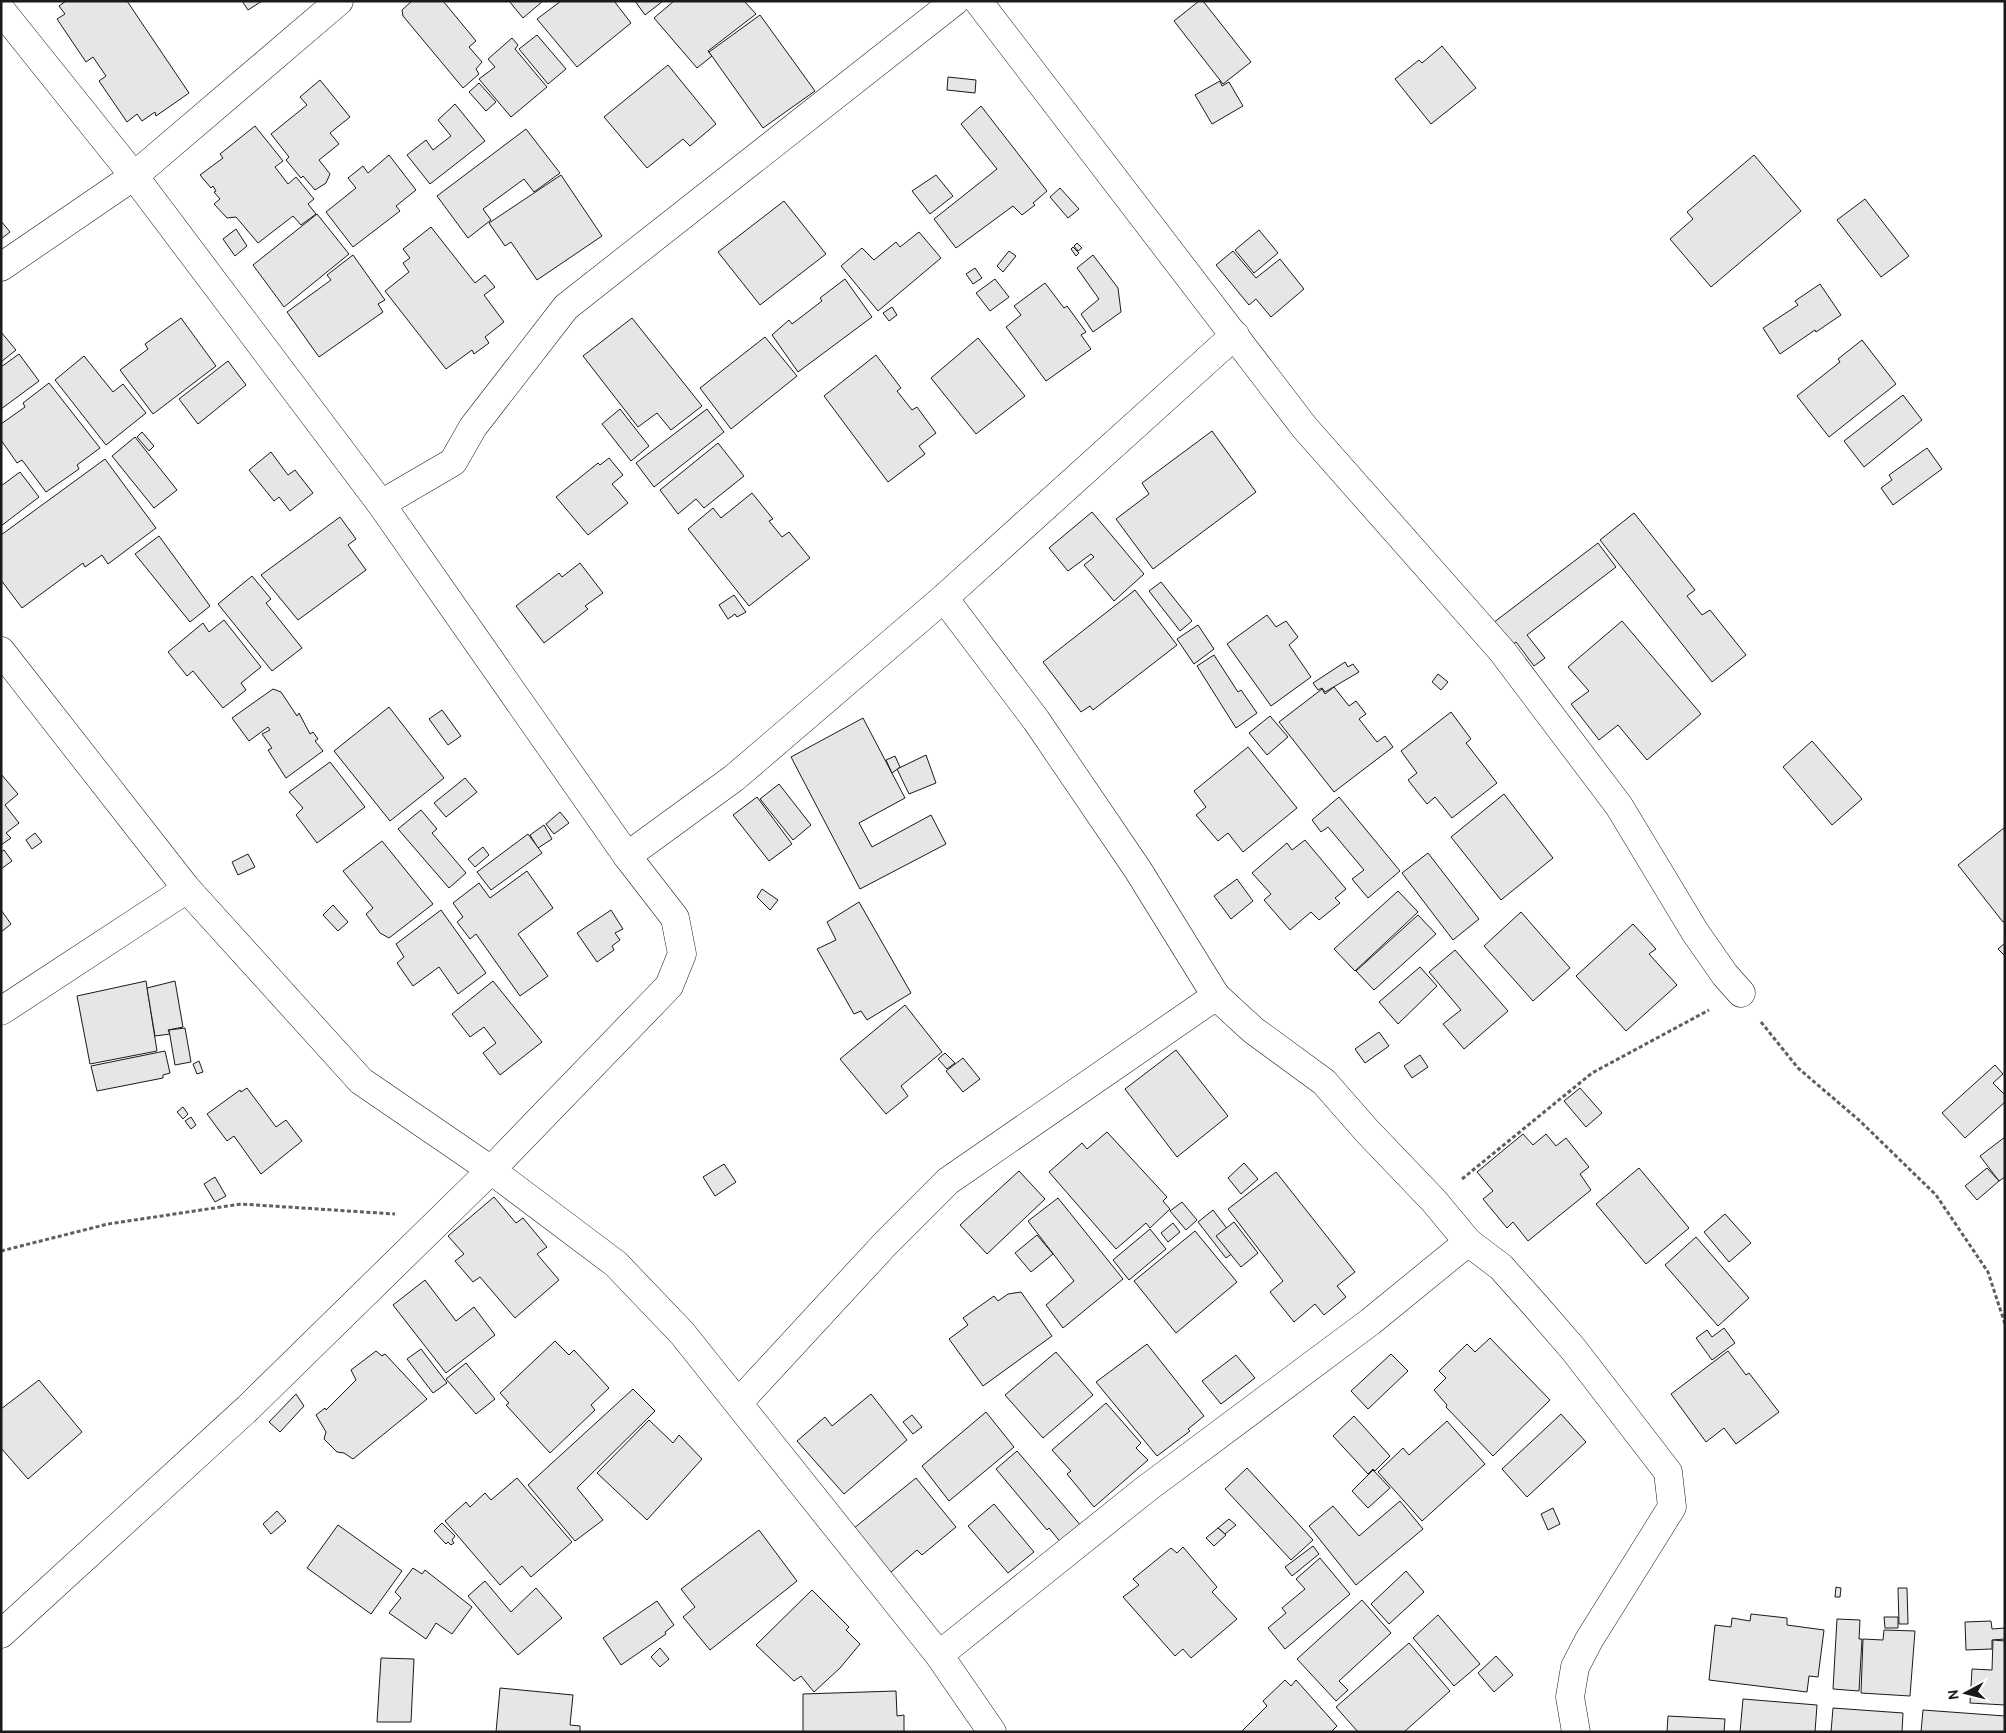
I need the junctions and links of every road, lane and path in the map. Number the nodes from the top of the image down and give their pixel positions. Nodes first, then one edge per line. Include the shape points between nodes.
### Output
1 (339, 1) edge
2 (955, 1) edge
3 (978, 1) edge
4 (1, 10) edge
5 (134, 176) junction
6 (1, 267) edge
7 (1235, 335) junction
8 (381, 504) junction
9 (944, 598) junction
10 (1, 651) edge
11 (627, 856) junction
12 (187, 889) junction
13 (1741, 993) junction
14 (1216, 996) junction
15 (1, 1011) edge
16 (491, 1170) junction
17 (1434, 1201) junction
18 (440, 1221) junction
19 (1468, 1242) junction
20 (1, 1251) edge
21 (2005, 1324) edge
22 (739, 1402) junction
23 (1, 1634) edge
24 (939, 1655) junction
25 (992, 1732) edge
26 (1576, 1732) edge

1 - 5 street
2 - 8 street via 566,307 473,427 453,462
3 - 7 street
4 - 5 street
5 - 6 street
5 - 8 street
7 - 9 street
7 - 13 street via 1305,428 1502,650 1619,806 1695,932
8 - 11 street
9 - 11 street via 734,778
9 - 14 street via 1036,720 1138,870
10 - 12 street
11 - 16 street via 675,918 682,954 669,986
12 - 15 street
12 - 16 street via 361,1081
13 - 17 path via 1592,1073
13 - 21 path via 1775,1042 1798,1068 1860,1121 1936,1195 1988,1272
14 - 17 street via 1253,1030 1324,1082
14 - 22 street via 948,1181
16 - 18 street
16 - 22 street via 616,1264 682,1333
17 - 19 street
18 - 20 path via 386,1212 241,1204 108,1224
18 - 23 street via 248,1408
19 - 24 street via 1370,1322 1146,1489
19 - 26 street via 1501,1267 1561,1335 1668,1472 1672,1507 1575,1667 1570,1697
22 - 24 street
24 - 25 street

